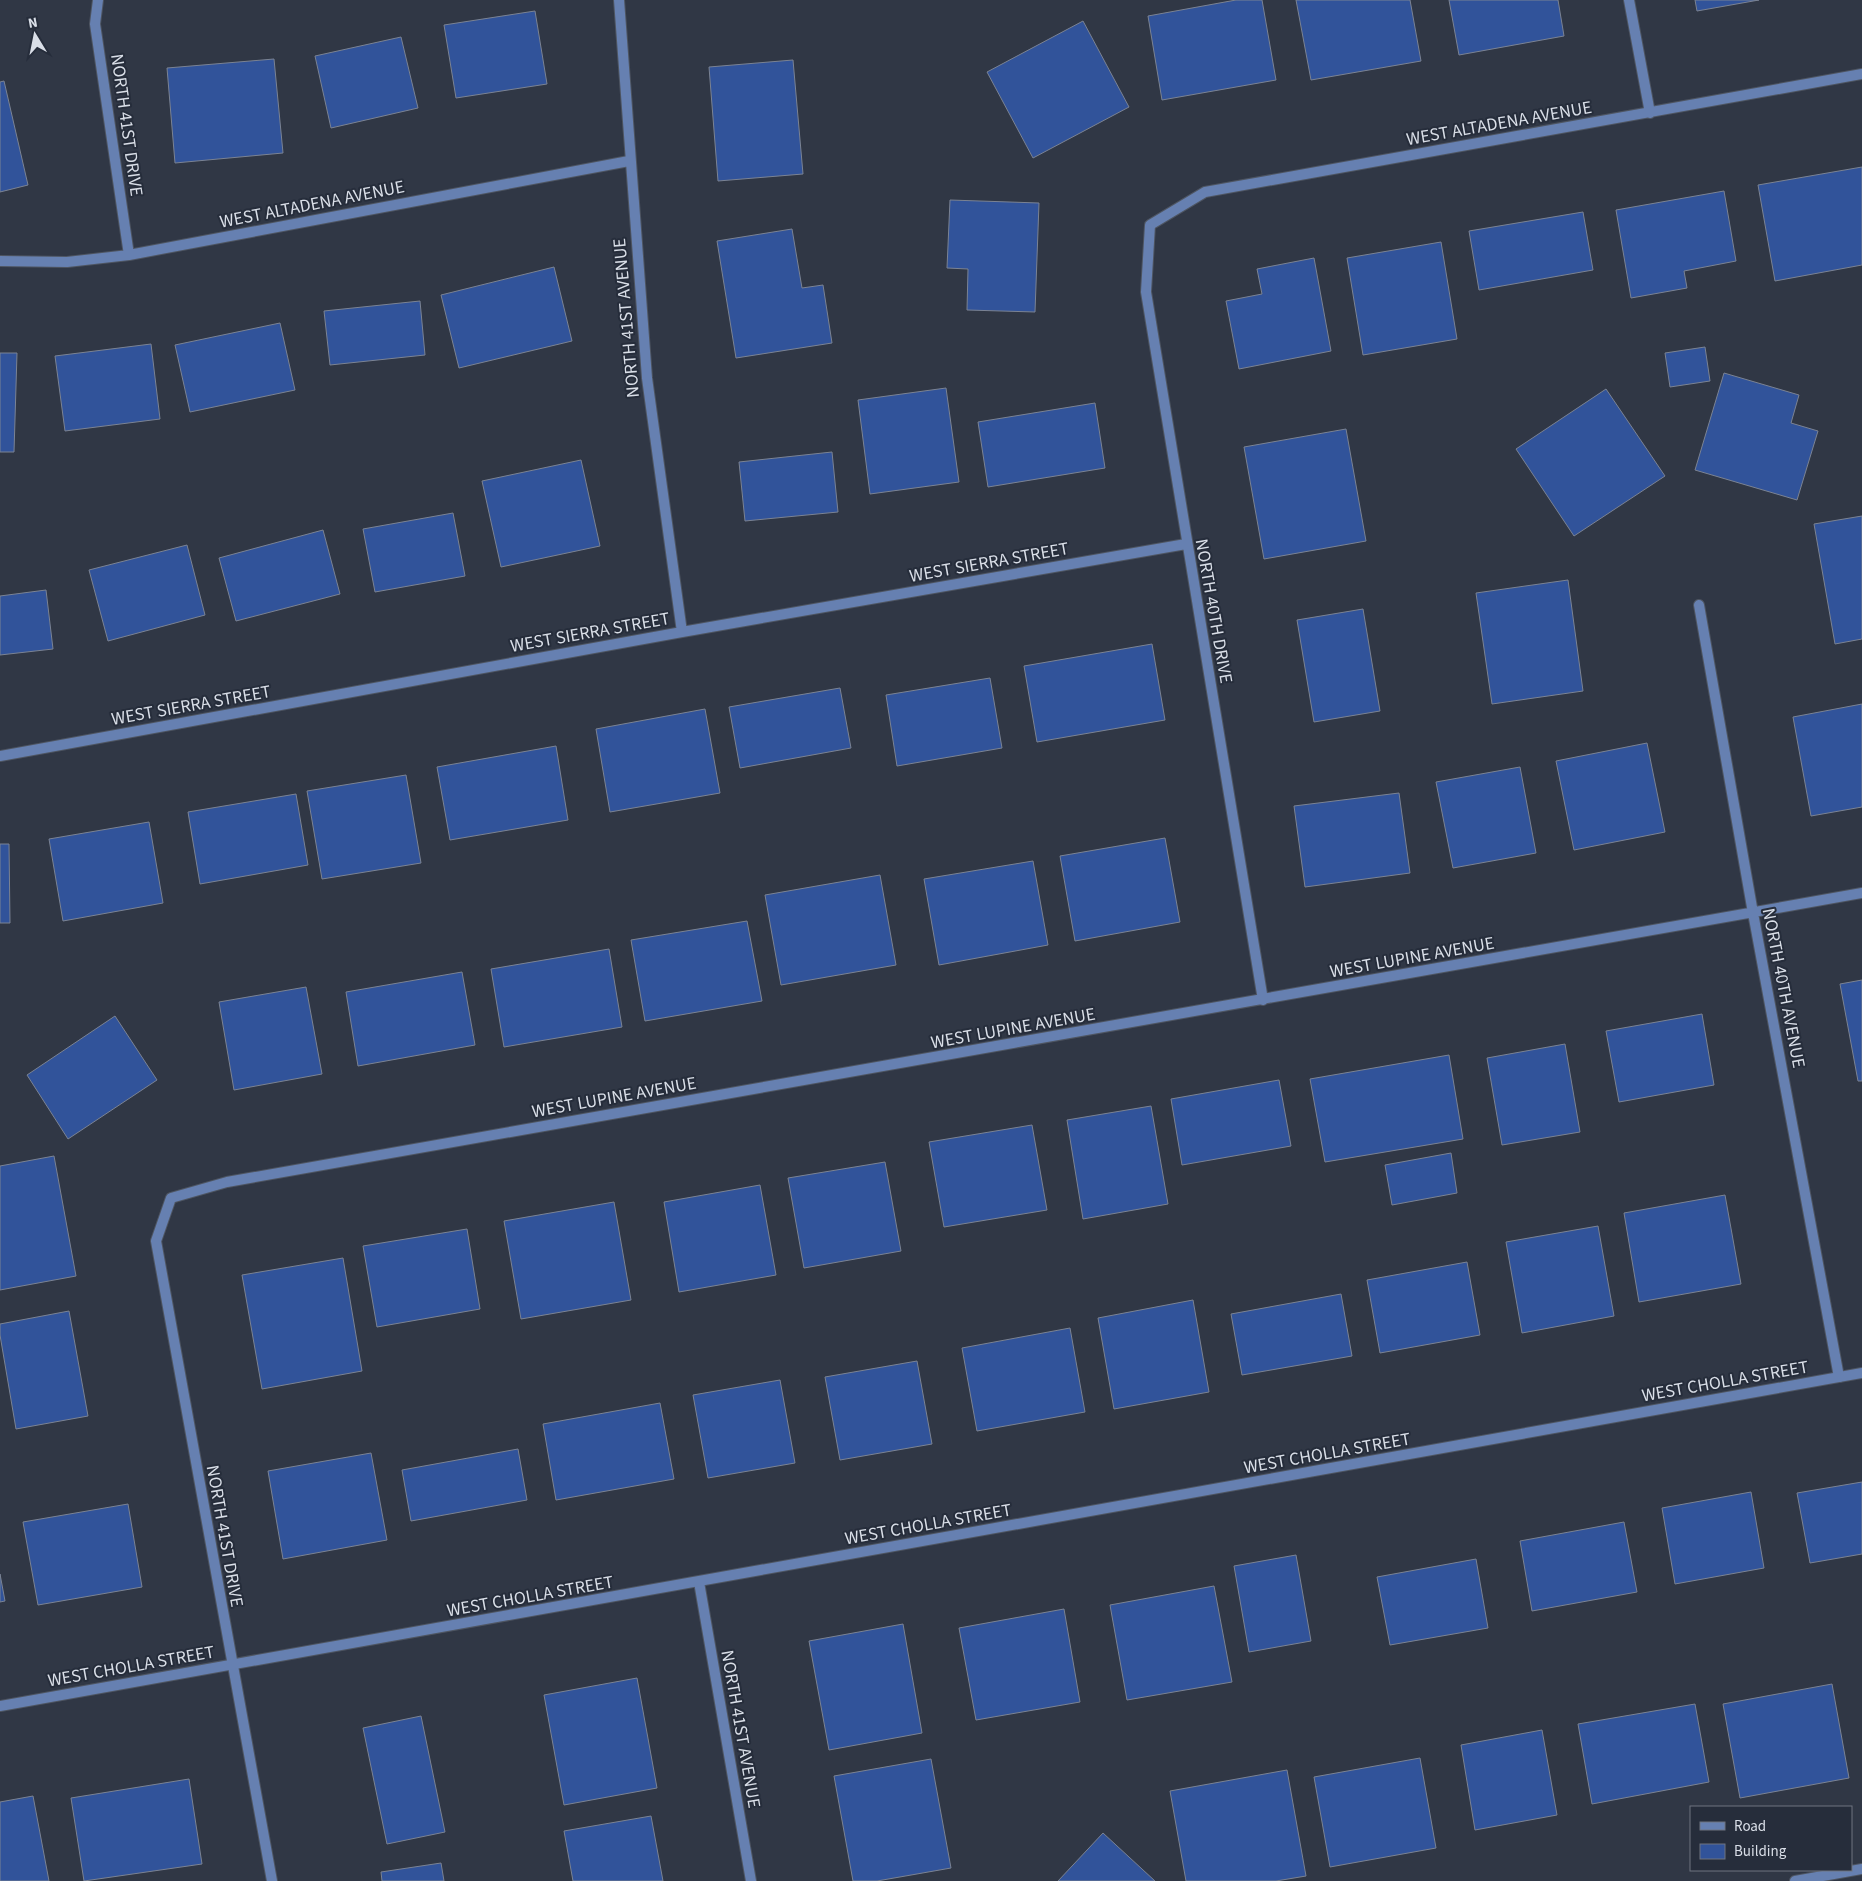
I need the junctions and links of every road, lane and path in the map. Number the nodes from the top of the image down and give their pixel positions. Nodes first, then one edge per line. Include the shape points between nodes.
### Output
1 (98, 0) edge
2 (619, 0) edge
3 (1629, 0) edge
4 (1862, 74) edge
5 (1650, 113) junction
6 (629, 161) junction
7 (1150, 225) joint
8 (129, 255) junction
9 (0, 261) edge
10 (1186, 544) junction
11 (1699, 605) dead end
12 (682, 632) junction
13 (0, 756) edge
14 (1862, 893) edge
15 (1753, 913) junction
16 (1263, 1000) junction
17 (171, 1198) joint
18 (1862, 1373) edge
19 (1839, 1377) junction
20 (699, 1582) junction
21 (231, 1665) junction
22 (0, 1706) edge
23 (1851, 1871) edge
24 (272, 1881) edge
25 (751, 1881) edge
26 (1795, 1881) edge

1 - 8 street, NORTH 41ST DRIVE via 95,24
2 - 6 street, NORTH 41ST AVENUE
3 - 5 street
4 - 5 street, WEST ALTADENA AVENUE
5 - 7 street, WEST ALTADENA AVENUE via 1204,192
6 - 8 street, WEST ALTADENA AVENUE
6 - 12 street, NORTH 41ST AVENUE via 646,378
7 - 10 street, NORTH 40TH DRIVE via 1146,292
8 - 9 street, WEST ALTADENA AVENUE via 67,262
10 - 12 street, WEST SIERRA STREET
10 - 16 street, NORTH 40TH DRIVE
11 - 15 street, NORTH 40TH AVENUE
12 - 13 street, WEST SIERRA STREET
14 - 15 street, WEST LUPINE AVENUE
15 - 16 street, WEST LUPINE AVENUE
15 - 19 street, NORTH 40TH AVENUE
16 - 17 street, WEST LUPINE AVENUE via 227,1182
17 - 21 street, NORTH 41ST DRIVE via 156,1241
18 - 19 street, WEST CHOLLA STREET
19 - 20 street, WEST CHOLLA STREET
20 - 21 street, WEST CHOLLA STREET
20 - 25 street, NORTH 41ST AVENUE
21 - 22 street, WEST CHOLLA STREET
21 - 24 street, NORTH 41ST DRIVE
23 - 26 street

